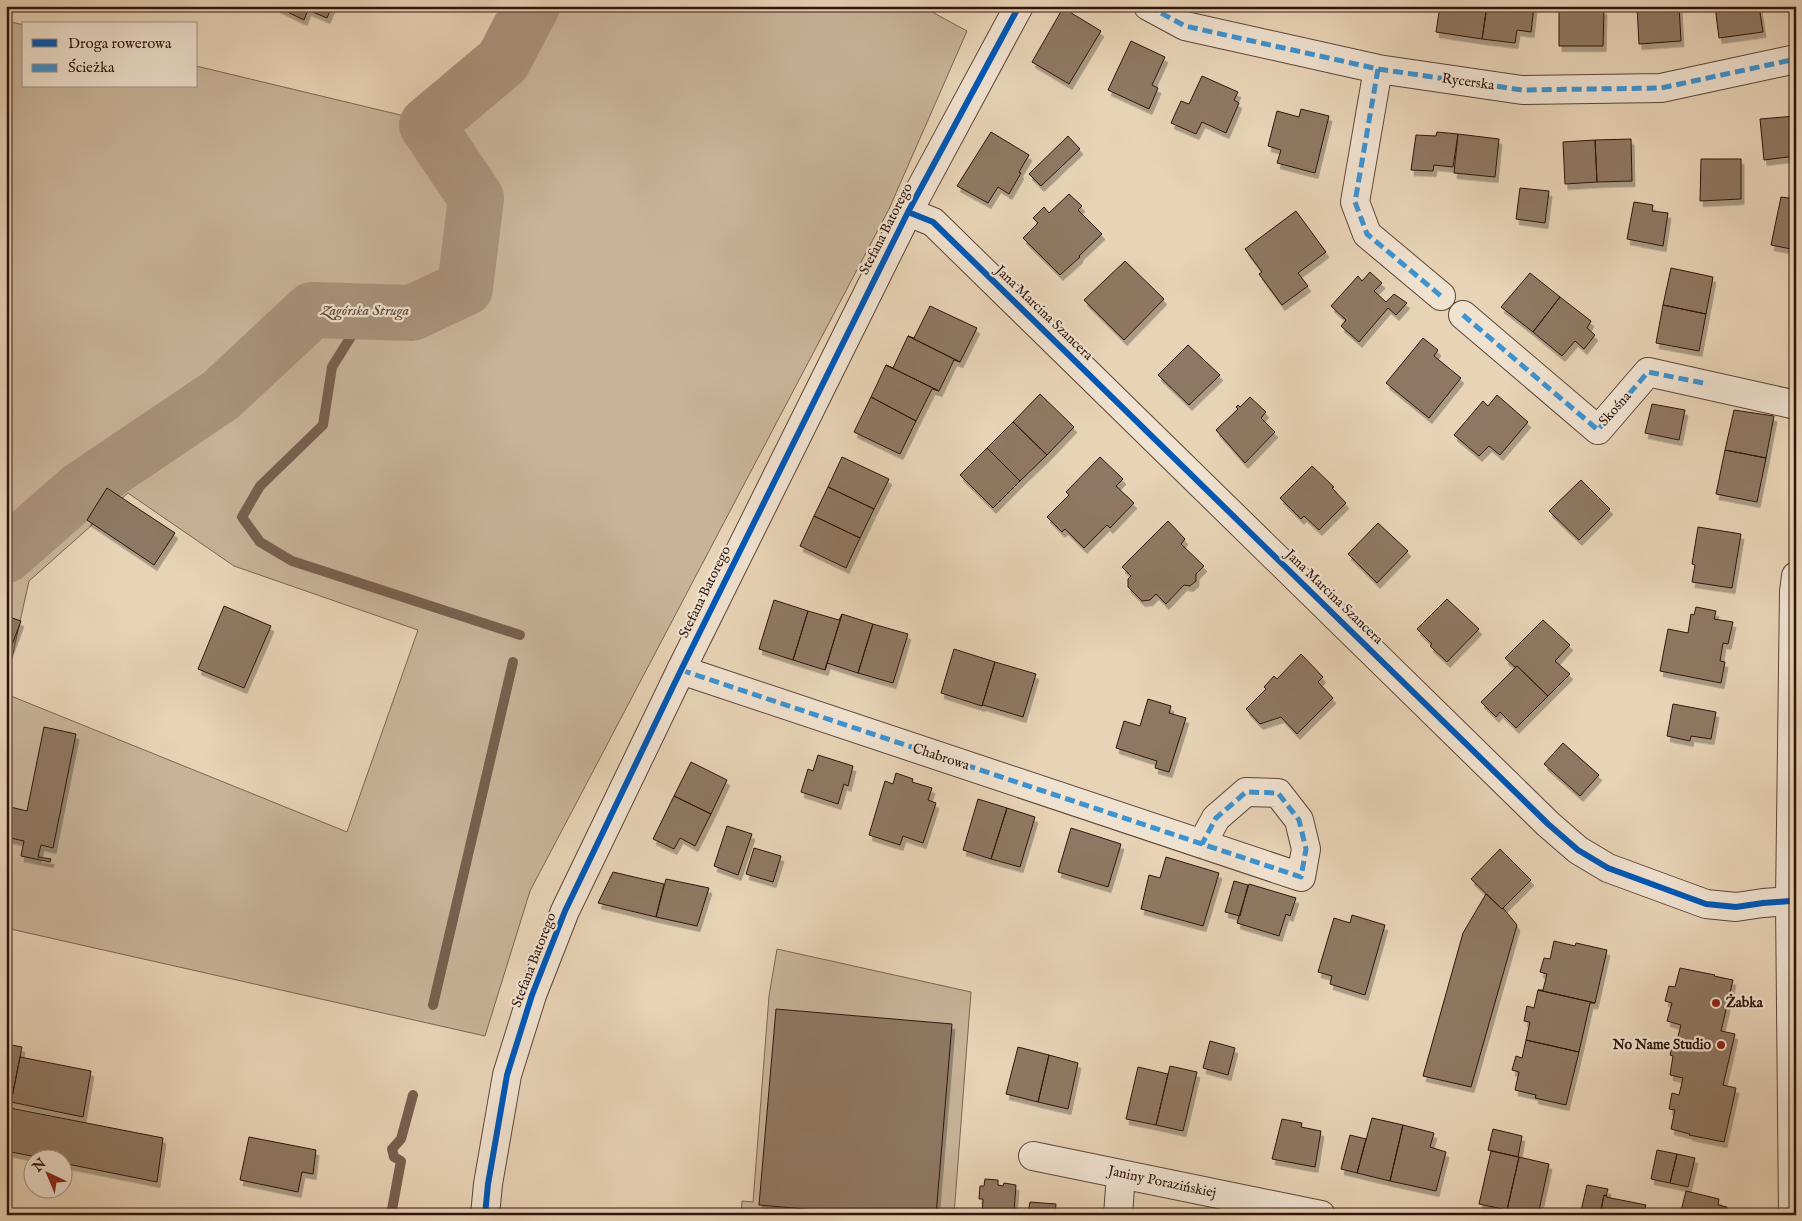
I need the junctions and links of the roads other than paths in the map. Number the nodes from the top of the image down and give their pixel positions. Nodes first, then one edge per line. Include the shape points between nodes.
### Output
1 (1019, 6) edge
2 (1148, 6) edge
3 (1796, 59) edge
4 (1378, 69) junction
5 (908, 212) junction
6 (1441, 296) dead end
7 (1464, 315) dead end
8 (1796, 405) edge
9 (1796, 576) edge
10 (681, 670) junction
11 (1202, 844) dead end
12 (1790, 901) junction
13 (1033, 1156) dead end
14 (1122, 1174) junction
15 (485, 1215) edge
16 (1118, 1215) edge
17 (1321, 1215) edge
18 (1793, 1215) edge

1 - 5 street, Stefana Batorego
2 - 4 street, Rycerska via 1185,26
3 - 4 street, Rycerska via 1661,88 1522,90
4 - 6 street via 1355,202 1367,234
5 - 10 street, Stefana Batorego
5 - 12 street, Jana Marcina Szancera via 933,222 1578,850 1608,868 1706,904 1736,907
7 - 8 street, Skośna via 1598,430 1648,372
9 - 12 street
10 - 11 street, Chabrowa
10 - 15 street, Stefana Batorego via 565,911 532,995 507,1075
12 - 18 street
13 - 14 street, Janiny Porazińskiej
14 - 16 street
14 - 17 street, Janiny Porazińskiej

